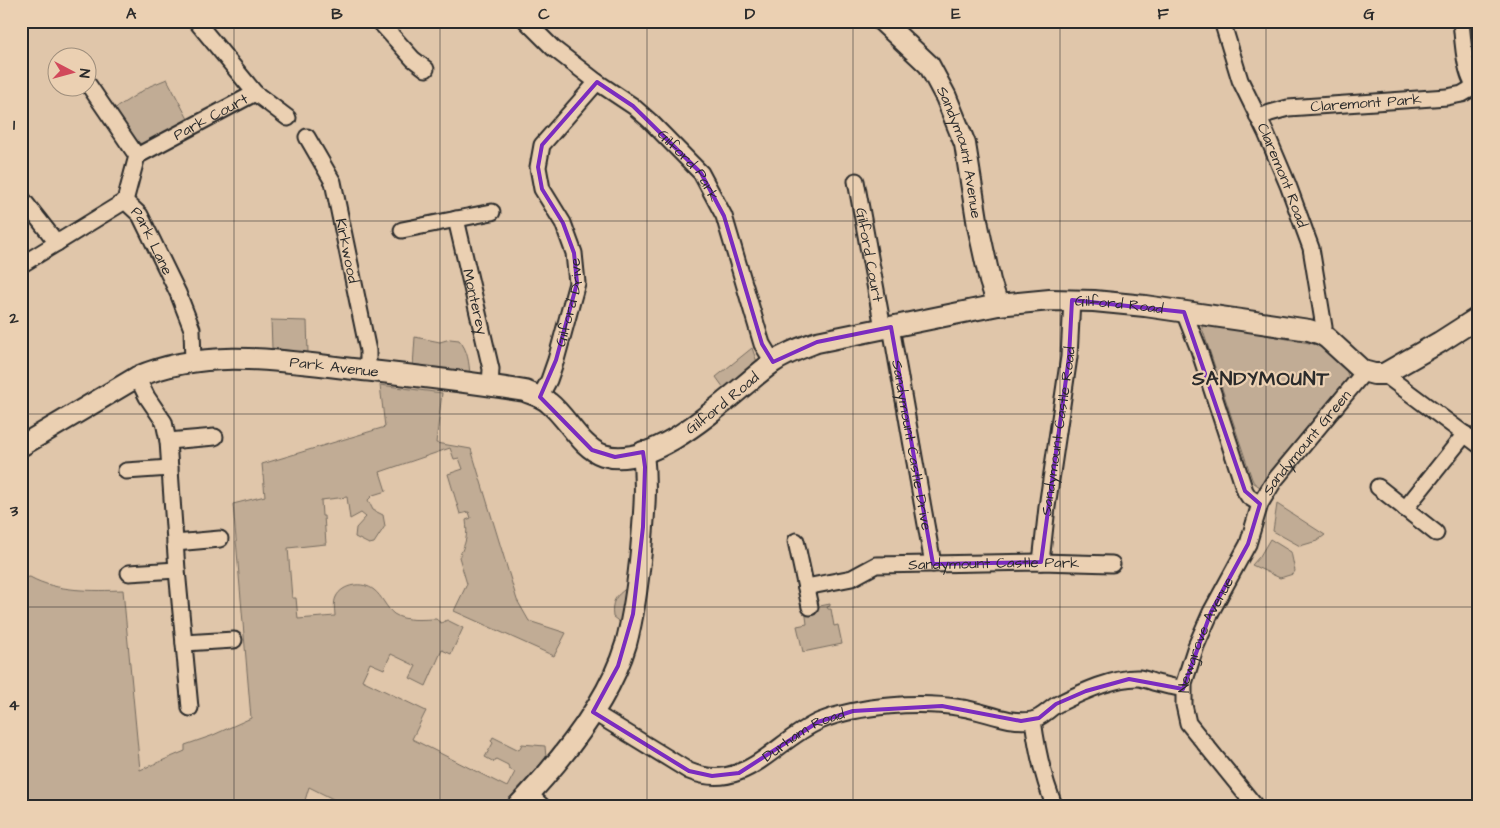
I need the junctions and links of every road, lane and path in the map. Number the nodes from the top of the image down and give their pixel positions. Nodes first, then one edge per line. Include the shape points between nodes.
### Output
1 (196, 21) edge
2 (379, 21) edge
3 (526, 21) edge
4 (882, 21) edge
5 (1222, 21) edge
6 (1461, 21) edge
7 (426, 69) dead end
8 (597, 82) junction
9 (1476, 88) edge
10 (255, 94) junction
11 (98, 98) edge
12 (288, 118) dead end
13 (1258, 118) junction
14 (307, 137) dead end
15 (137, 156) junction
16 (856, 181) dead end
17 (21, 197) edge
18 (125, 201) junction
19 (492, 212) dead end
20 (456, 219) junction
21 (402, 230) dead end
22 (56, 243) junction
23 (21, 265) edge
24 (1072, 300) junction
25 (998, 305) junction
26 (1184, 312) junction
27 (1479, 317) edge
28 (887, 328) junction
29 (1321, 334) junction
30 (193, 362) junction
31 (772, 362) junction
32 (368, 371) junction
33 (1363, 371) junction
34 (1384, 374) junction
35 (137, 377) junction
36 (490, 386) junction
37 (540, 397) junction
38 (1464, 434) junction
39 (215, 437) dead end
40 (168, 441) junction
41 (1479, 445) edge
42 (21, 446) edge
43 (643, 452) junction
44 (170, 468) junction
45 (126, 471) dead end
46 (1378, 487) dead end
47 (1260, 504) junction
48 (1405, 509) junction
49 (1436, 533) dead end
50 (220, 539) dead end
51 (796, 541) dead end
52 (175, 543) junction
53 (1041, 562) junction
54 (933, 564) junction
55 (1112, 564) dead end
56 (177, 570) junction
57 (129, 573) dead end
58 (806, 587) junction
59 (810, 607) dead end
60 (234, 640) dead end
61 (184, 643) junction
62 (1183, 689) junction
63 (190, 708) dead end
64 (593, 712) junction
65 (1033, 720) junction
66 (530, 803) edge
67 (1055, 807) edge
68 (1256, 807) edge

1 - 10 street, Park Court
2 - 7 street
3 - 8 street, Gilford Park via 553,48
4 - 25 street, Sandymount Avenue via 929,65 946,97 965,144 978,226
5 - 13 street, Claremont Road via 1240,80
6 - 9 street, Claremont Park via 1469,78
8 - 31 street, Gilford Park via 650,120 701,173 724,216 762,344
8 - 37 street, Gilford Drive via 542,145 538,168 542,188 563,223 574,253 577,283 556,360
9 - 13 street, Claremont Park via 1447,97 1288,108
10 - 12 street
10 - 15 street, Park Court
11 - 15 street
13 - 29 street, Claremont Road via 1311,248 1324,327
14 - 32 street, Kirkwood via 333,182 368,351
15 - 18 street
16 - 28 street, Gilford Court
17 - 22 street
18 - 22 street, Park Lane
18 - 30 street, Park Lane via 140,215 178,293 192,329
19 - 20 street
20 - 21 street
20 - 36 street, Monterey via 491,369
22 - 23 street, Park Lane
24 - 25 street, Gilford Road
24 - 26 street, Gilford Road
24 - 53 street, Sandymount Castle Road via 1069,357
25 - 28 street, Gilford Road
26 - 29 street
26 - 47 street, Sandymount Green via 1245,491
27 - 34 street
28 - 31 street, Gilford Road via 817,342 792,350
28 - 54 street, Sandymount Castle Drive
29 - 33 street
30 - 32 street, Park Avenue via 255,358
30 - 35 street, Park Avenue
31 - 43 street, Gilford Road via 727,402 692,427
32 - 36 street, Park Avenue
33 - 34 street
33 - 47 street, Sandymount Green via 1274,481
34 - 38 street
35 - 40 street via 164,422
35 - 42 street, Park Avenue
36 - 37 street, Park Avenue via 525,391
37 - 43 street, Park Avenue via 550,403 592,450 615,457
38 - 41 street
38 - 48 street
39 - 40 street
40 - 44 street
43 - 64 street via 646,485 640,576 633,614 618,666
44 - 45 street
44 - 52 street
46 - 48 street
47 - 62 street, Newgrove Avenue via 1248,544 1196,646
48 - 49 street
50 - 52 street
51 - 58 street
52 - 56 street
53 - 54 street, Sandymount Castle Park
53 - 55 street, Sandymount Castle Park
54 - 58 street, Sandymount Castle Park via 876,565 852,578
56 - 57 street
56 - 61 street
58 - 59 street
60 - 61 street
61 - 63 street
62 - 65 street via 1142,678 1129,679 1086,691 1056,704
62 - 68 street, Newgrove Avenue via 1188,723
64 - 65 street, Durham Road via 689,771 712,776 739,773 818,722 862,710 942,706 1007,719
64 - 66 street
65 - 67 street via 1044,778

